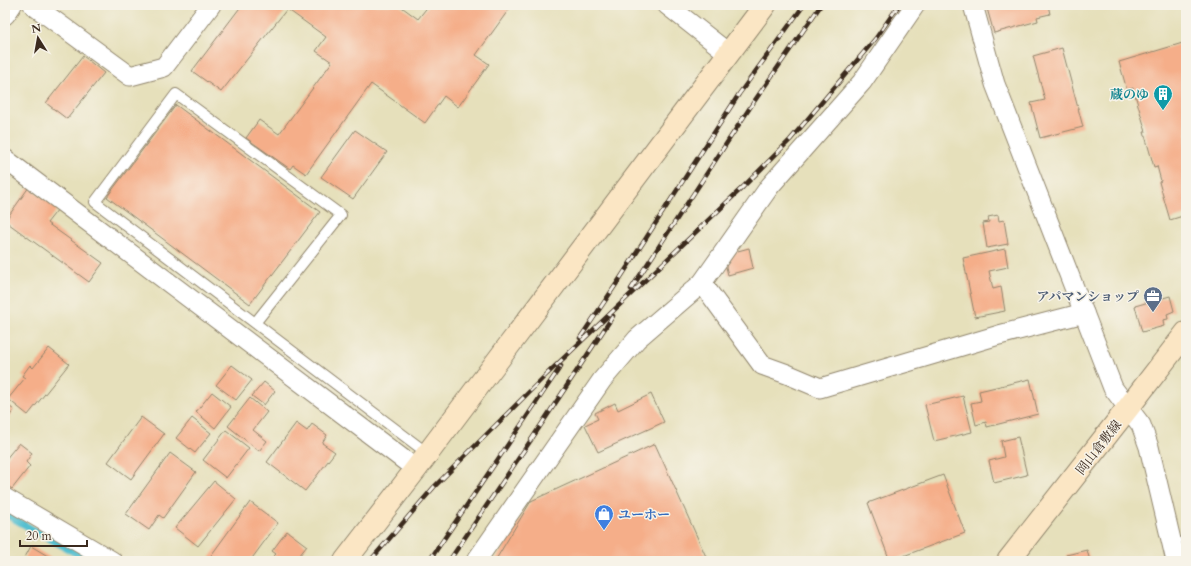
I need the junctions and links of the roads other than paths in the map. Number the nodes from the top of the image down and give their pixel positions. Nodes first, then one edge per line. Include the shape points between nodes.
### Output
1 (12, 5) edge
2 (33, 5) edge
3 (211, 5) edge
4 (667, 5) edge
5 (765, 5) edge
6 (915, 5) edge
7 (973, 5) edge
8 (5, 15) edge
9 (728, 54) junction
10 (5, 158) edge
11 (702, 283) junction
12 (1084, 312) junction
13 (255, 323) junction
14 (1186, 333) edge
15 (1128, 408) junction
16 (422, 461) junction
17 (5, 498) edge
18 (112, 561) edge
19 (345, 561) edge
20 (476, 561) edge
21 (1008, 561) edge
22 (1176, 561) edge

1 - 8 street
2 - 3 street via 130,76 164,67
4 - 9 street
5 - 9 street
6 - 11 street via 862,82 770,186
7 - 12 street via 994,84
9 - 16 street
10 - 16 street
11 - 12 street via 762,365 820,388
11 - 20 street via 637,339 602,380
12 - 15 street via 1113,388
13 - 13 lane via 341,214 176,94 95,202
13 - 16 lane
14 - 15 street, 岡山倉敷線
15 - 21 street, 岡山倉敷線
15 - 22 street via 1141,425 1149,446
16 - 19 street
17 - 18 street

